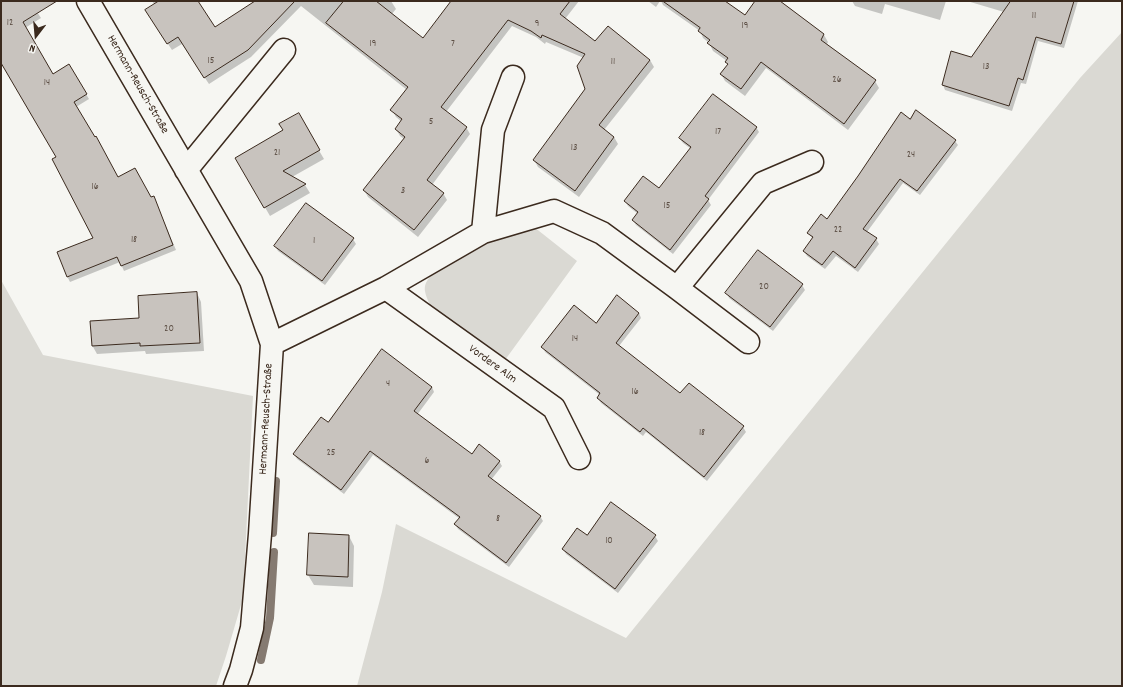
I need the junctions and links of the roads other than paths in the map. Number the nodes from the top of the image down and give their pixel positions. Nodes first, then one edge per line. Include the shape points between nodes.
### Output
1 (88, 1) edge
2 (284, 50) dead end
3 (513, 77) dead end
4 (812, 162) dead end
5 (186, 170) junction
6 (483, 232) junction
7 (386, 288) junction
8 (677, 288) junction
9 (748, 342) dead end
10 (272, 344) junction
11 (579, 458) dead end
12 (235, 686) edge

1 - 5 street, Hermann-Reusch-Straße
2 - 5 street
3 - 6 street via 493,130
4 - 8 street via 763,183
5 - 10 street, Hermann-Reusch-Straße via 251,282
6 - 7 street
6 - 8 street via 554,211 602,233
7 - 10 street
7 - 11 street, Vordere Alm via 554,408
8 - 9 street
10 - 12 street, Hermann-Reusch-Straße via 252,628

